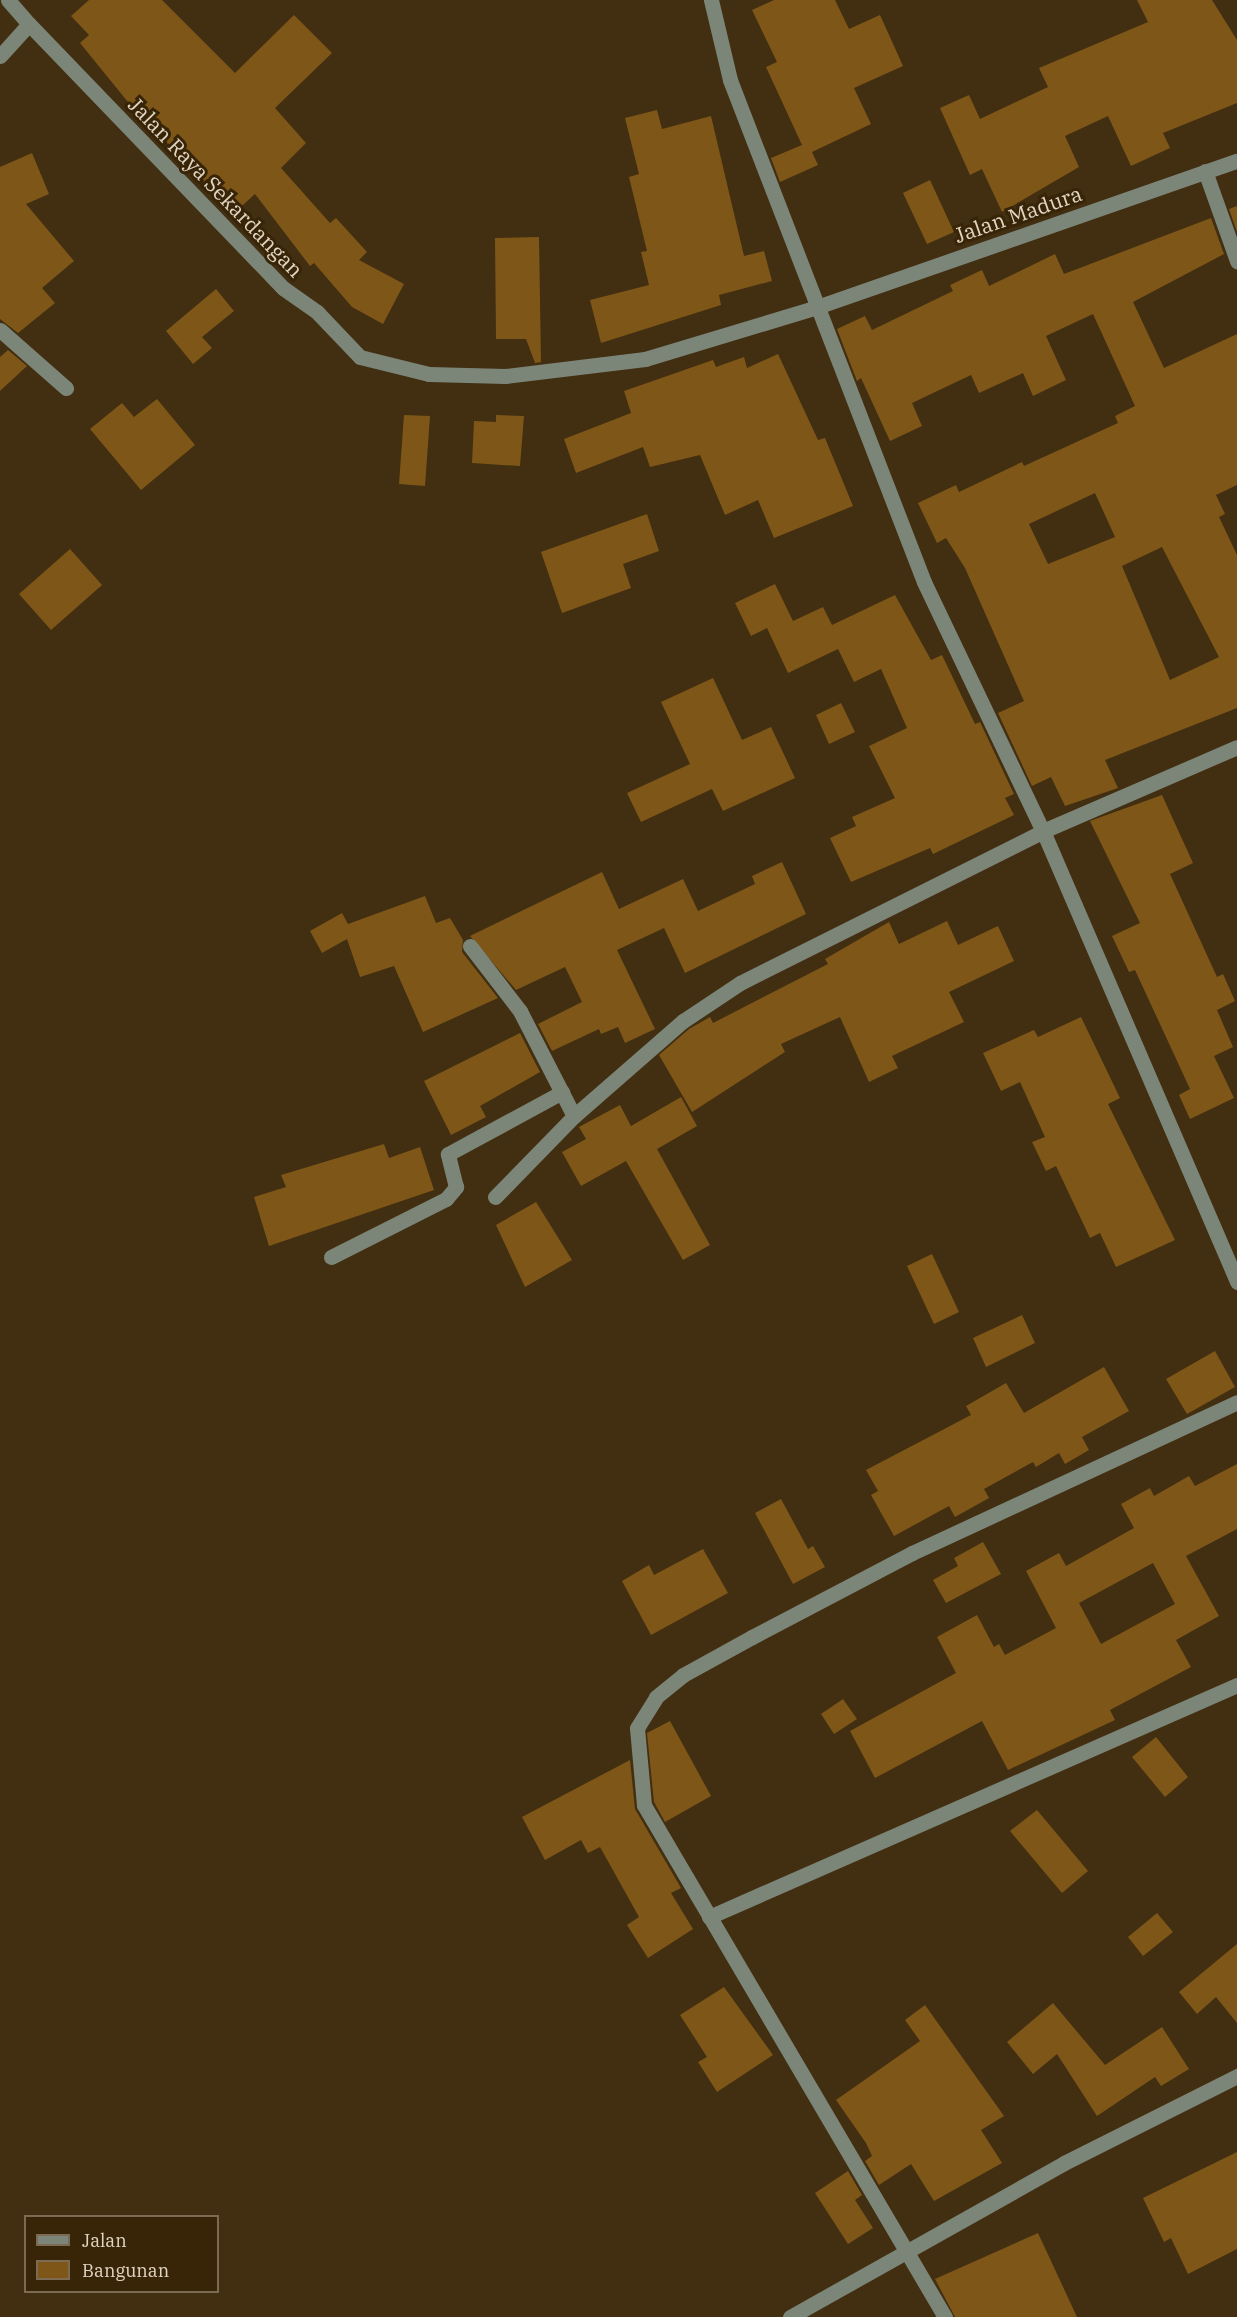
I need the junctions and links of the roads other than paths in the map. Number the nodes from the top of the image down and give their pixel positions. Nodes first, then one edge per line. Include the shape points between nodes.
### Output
1 (8, 0) edge
2 (711, 0) edge
3 (29, 24) junction
4 (0, 56) edge
5 (1237, 161) edge
6 (1205, 171) junction
7 (1237, 261) edge
8 (814, 308) junction
9 (0, 330) edge
10 (66, 388) dead end
11 (1237, 747) edge
12 (1043, 831) junction
13 (470, 946) dead end
14 (562, 1092) junction
15 (574, 1116) junction
16 (495, 1197) dead end
17 (331, 1257) dead end
18 (1237, 1282) edge
19 (1237, 1402) edge
20 (1237, 1685) edge
21 (710, 1917) junction
22 (1237, 2076) edge
23 (910, 2251) junction
24 (790, 2317) edge
25 (945, 2317) edge

1 - 3 street, Jalan Raya Sekardangan
2 - 8 street via 729,80
3 - 4 street
3 - 8 street, Jalan Raya Sekardangan via 283,288 317,312 360,357 429,374 516,374 645,359
5 - 6 street, Jalan Madura
6 - 7 street
6 - 8 street, Jalan Madura
8 - 12 street via 924,582
9 - 10 street
11 - 12 street
12 - 15 street via 740,983 682,1021
12 - 18 street
13 - 14 street via 520,1011
14 - 15 street
14 - 17 street via 448,1154 456,1187 446,1199
15 - 16 street
19 - 21 street via 912,1553 712,1659 656,1697 635,1737 644,1805
20 - 21 street
21 - 23 street
22 - 23 street via 1064,2163
23 - 24 street
23 - 25 street

